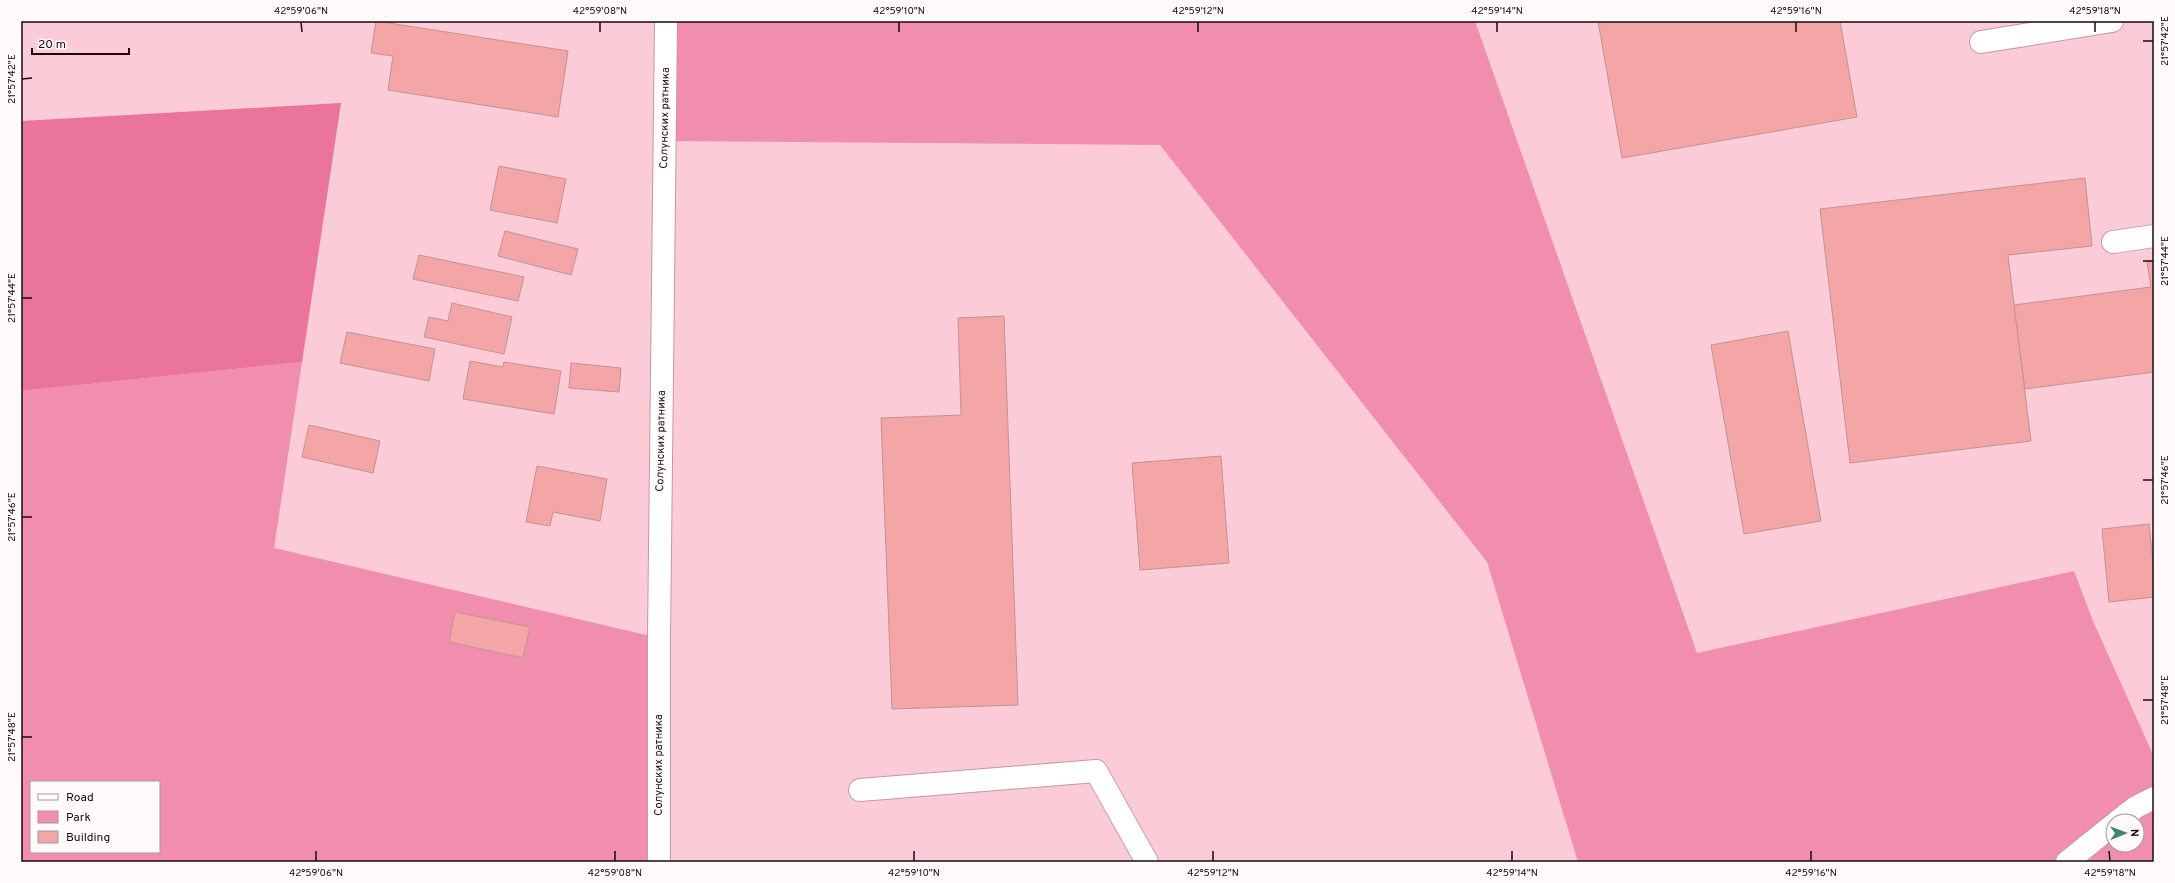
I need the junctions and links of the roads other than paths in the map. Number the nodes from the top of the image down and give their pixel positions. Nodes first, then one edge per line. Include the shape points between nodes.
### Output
1 (666, 21) edge
2 (2112, 21) edge
3 (1981, 42) dead end
4 (2154, 236) edge
5 (2113, 242) dead end
6 (860, 790) dead end
7 (2154, 798) edge
8 (2128, 813) edge
9 (2105, 831) edge
10 (659, 862) edge
11 (1147, 862) edge
12 (2067, 862) edge

1 - 10 main road, Солунских ратника
2 - 3 main road
4 - 5 main road
6 - 11 main road via 1096,771
7 - 8 main road
9 - 12 main road

